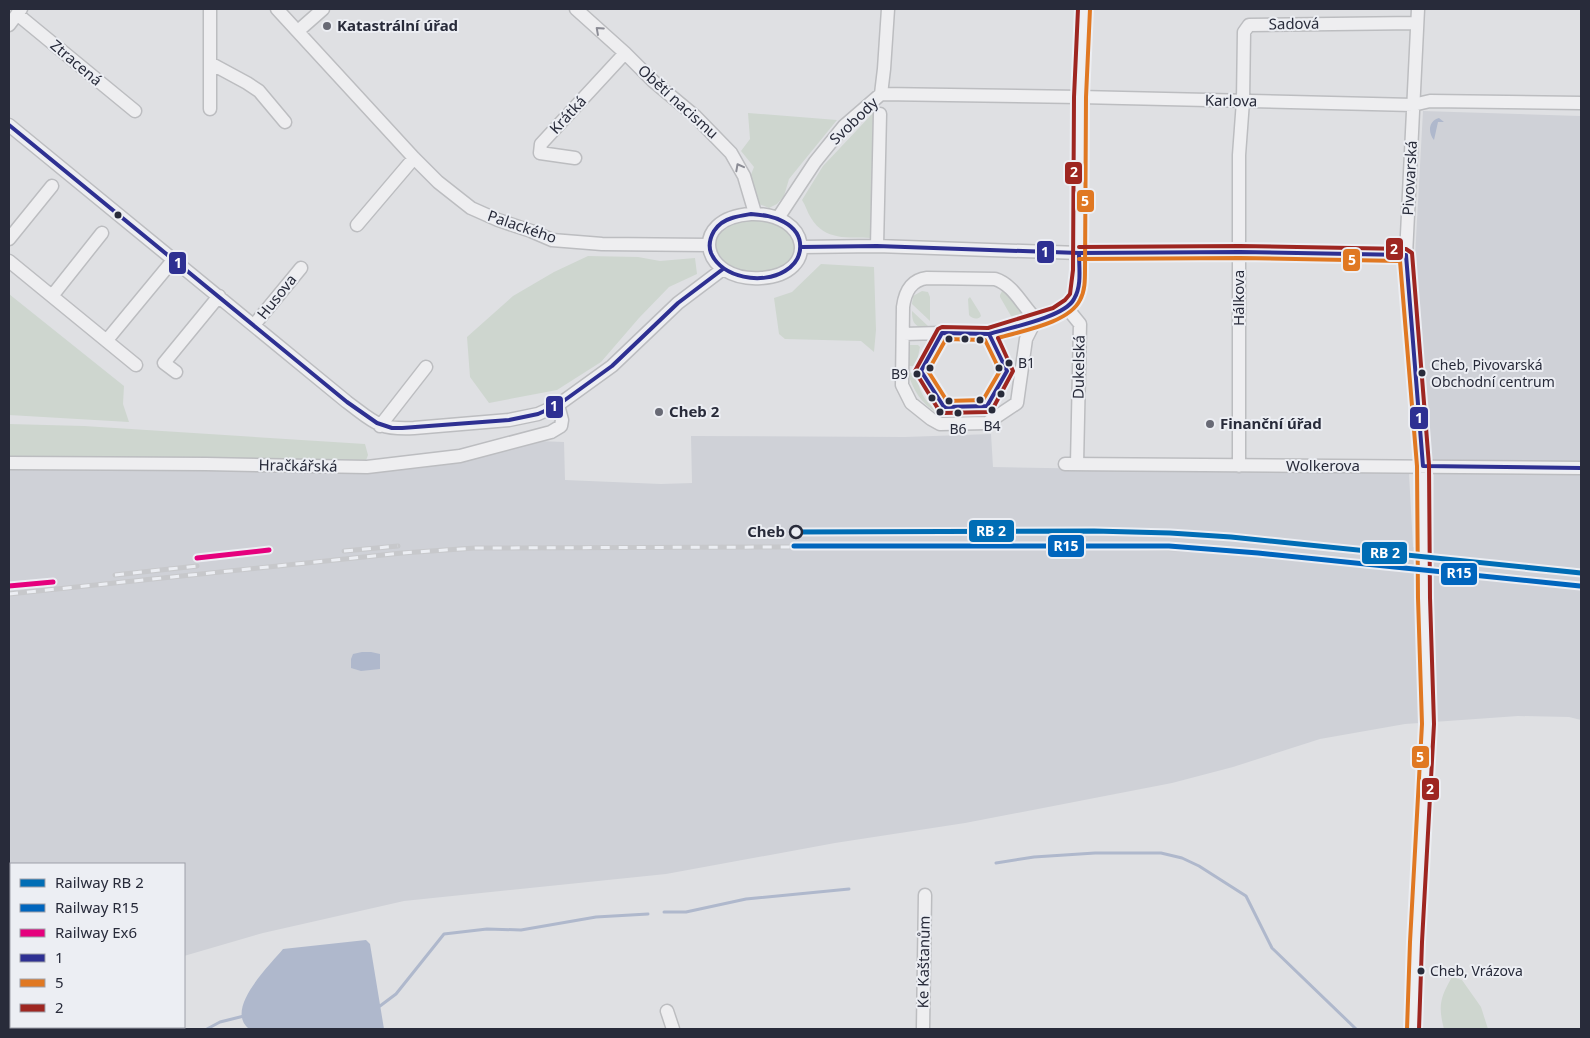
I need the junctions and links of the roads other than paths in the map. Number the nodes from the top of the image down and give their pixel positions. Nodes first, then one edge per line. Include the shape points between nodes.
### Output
1 (210, 9) edge
2 (277, 9) edge
3 (323, 9) edge
4 (576, 9) edge
5 (888, 9) edge
6 (1084, 9) edge
7 (1418, 9) edge
8 (19, 11) edge
9 (1417, 23) junction
10 (9, 25) edge
11 (298, 31) junction
12 (625, 53) junction
13 (210, 63) junction
14 (881, 94) junction
15 (1080, 97) junction
16 (1243, 101) junction
17 (1581, 103) edge
18 (1413, 106) junction
19 (210, 109) dead end
20 (135, 111) dead end
21 (880, 114) dead end
22 (285, 122) dead end
23 (9, 126) edge
24 (414, 158) junction
25 (575, 158) dead end
26 (52, 186) dead end
27 (755, 214) junction
28 (778, 218) junction
29 (357, 225) dead end
30 (102, 234) dead end
31 (9, 239) edge
32 (709, 245) junction
33 (877, 246) junction
34 (802, 247) junction
35 (1240, 252) junction
36 (1079, 253) junction
37 (1406, 255) junction
38 (174, 259) junction
39 (9, 261) edge
40 (301, 268) dead end
41 (723, 269) junction
42 (52, 296) junction
43 (219, 296) junction
44 (1067, 308) junction
45 (1036, 319) junction
46 (254, 326) junction
47 (942, 333) junction
48 (903, 334) junction
49 (989, 334) junction
50 (106, 340) junction
51 (136, 365) dead end
52 (426, 367) dead end
53 (176, 372) dead end
54 (558, 405) junction
55 (380, 426) junction
56 (9, 463) edge
57 (1071, 464) joint
58 (1239, 466) junction
59 (1423, 466) junction
60 (1581, 468) edge
61 (925, 895) dead end
62 (667, 1011) dead end
63 (673, 1029) edge
64 (923, 1029) edge
65 (1413, 1029) edge

1 - 13 street
2 - 11 street, Palackého
3 - 11 street
12 -> 4 street, Obětí nacismu
5 - 14 street, Svobody
6 - 15 street
7 - 9 street, Pivovarská
8 - 10 street
8 - 20 street, Ztracená
9 - 16 street, Sadová via 1249,25 1244,32
9 - 18 street, Pivovarská
11 - 24 street, Palackého
12 - 25 street, Krátká via 541,144 540,153
27 -> 12 street, Obětí nacismu via 744,176 731,153
13 - 19 street
13 - 22 street via 259,91
14 - 15 street, Karlova
14 - 28 street, Svobody via 844,126 815,162
15 - 16 street, Karlova
15 - 36 street
16 - 18 street, Karlova
16 - 35 street, Hálkova via 1239,155
17 - 18 street, Karlova via 1430,101
18 - 37 street, Pivovarská
21 - 33 street, Svobody
23 - 38 street
24 - 29 street
24 - 32 street, Palackého via 471,208 552,240
26 - 31 street
27 - 28 street
27 - 32 street via 734,217 721,224 713,232
28 - 34 street via 795,229
30 - 42 street
32 - 41 street via 712,258
33 - 34 street
33 - 36 street
34 - 41 street via 794,264 773,276 748,278
35 - 36 street
35 - 37 street
35 - 58 street, Hálkova
36 - 44 street via 1078,290
37 - 59 street, Pivovarská
38 - 43 street
38 - 50 street
39 - 42 street
40 - 46 street, Husova
41 - 54 street via 678,303 612,366
42 - 50 street
43 - 46 street
43 - 53 street via 164,363
44 - 45 street
44 - 57 street, Dukelská via 1080,324
45 - 48 street via 1002,281 923,279 914,282 906,293
45 - 48 street via 1026,339 1017,403 987,423 940,424 911,402 902,385
45 - 49 street
46 - 55 street
47 - 48 street
47 - 49 street
47 - 49 street via 921,371 944,407 987,406 1007,371
50 - 51 street
52 - 55 street
54 - 55 street via 538,414 509,420 398,429
54 - 56 street, Hračkářská via 561,426 551,432 460,456 377,466
57 - 58 street, Wolkerova
58 - 59 street, Wolkerova
59 - 60 street, Wolkerova
59 - 65 street, Pivovarská via 1428,724
61 - 64 street, Ke Kaštanům
62 - 63 street

